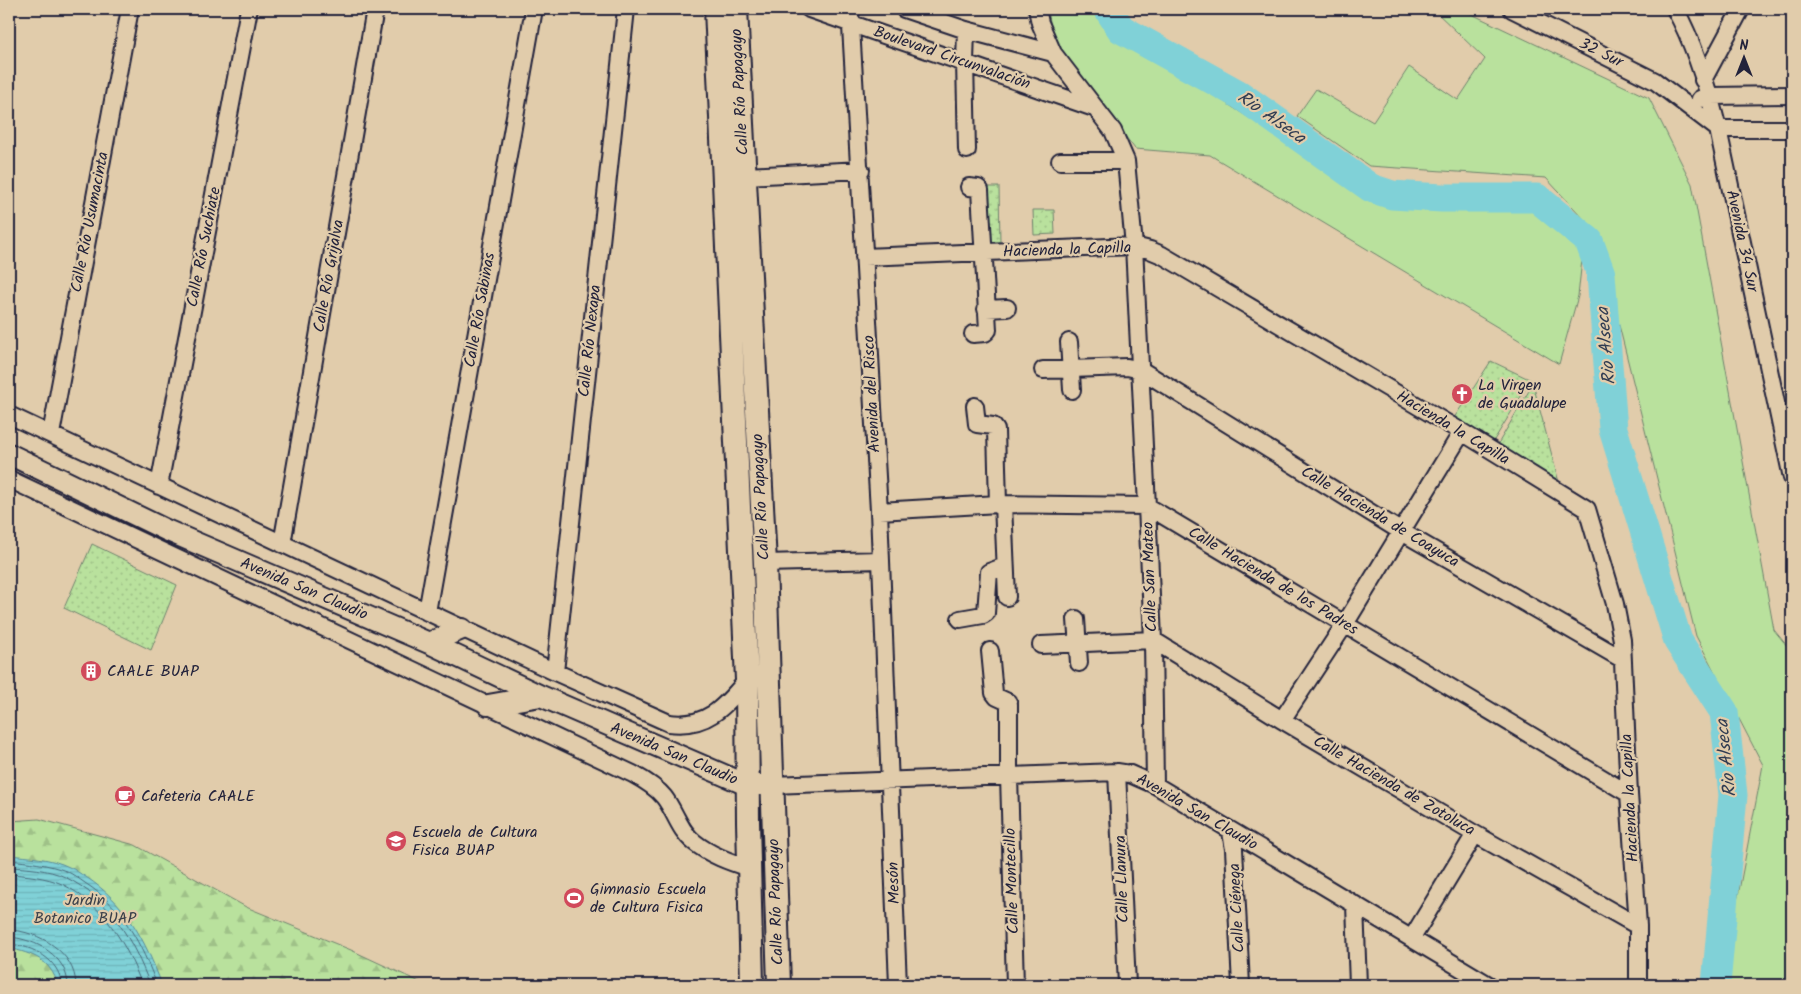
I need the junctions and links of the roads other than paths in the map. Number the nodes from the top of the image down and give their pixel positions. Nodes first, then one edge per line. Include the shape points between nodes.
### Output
1 (130, 9) edge
2 (249, 9) edge
3 (376, 9) edge
4 (534, 9) edge
5 (626, 9) edge
6 (716, 9) edge
7 (736, 9) edge
8 (809, 9) edge
9 (904, 9) edge
10 (1038, 9) edge
11 (1512, 9) edge
12 (1675, 9) edge
13 (1740, 9) edge
14 (851, 16) edge
15 (966, 30) junction
16 (1053, 53) junction
17 (965, 62) junction
18 (1703, 80) junction
19 (1792, 95) edge
20 (1710, 96) junction
21 (1686, 104) junction
22 (1094, 108) junction
23 (1792, 128) edge
24 (1718, 129) junction
25 (967, 150) dead end
26 (1060, 161) dead end
27 (1126, 161) junction
28 (861, 170) junction
29 (745, 176) junction
30 (974, 188) dead end
31 (1134, 246) junction
32 (984, 253) junction
33 (864, 257) junction
34 (1007, 308) dead end
35 (986, 309) junction
36 (973, 334) dead end
37 (1069, 342) dead end
38 (1071, 369) junction
39 (1043, 370) dead end
40 (1141, 370) junction
41 (1072, 390) dead end
42 (975, 406) dead end
43 (9, 415) edge
44 (1462, 432) junction
45 (51, 434) junction
46 (9, 454) edge
47 (1792, 478) edge
48 (9, 479) edge
49 (159, 486) junction
50 (1000, 504) junction
51 (1147, 506) junction
52 (879, 511) junction
53 (1402, 532) junction
54 (282, 544) junction
55 (881, 560) junction
56 (764, 563) junction
57 (1005, 566) junction
58 (1007, 598) dead end
59 (427, 612) junction
60 (1076, 618) dead end
61 (960, 619) dead end
62 (1345, 624) junction
63 (462, 629) junction
64 (1153, 640) junction
65 (429, 643) junction
66 (1078, 644) junction
67 (1041, 645) dead end
68 (990, 651) dead end
69 (1622, 659) junction
70 (1079, 663) dead end
71 (555, 672) junction
72 (747, 680) junction
73 (541, 696) junction
74 (488, 705) junction
75 (1282, 720) junction
76 (1117, 772) junction
77 (1009, 776) junction
78 (890, 780) junction
79 (748, 785) junction
80 (772, 785) junction
81 (1155, 785) junction
82 (1629, 794) junction
83 (1231, 832) junction
84 (1475, 834) junction
85 (749, 868) junction
86 (1355, 906) junction
87 (1638, 926) junction
88 (1412, 938) junction
89 (1466, 978) edge
90 (752, 985) edge
91 (779, 985) edge
92 (898, 985) edge
93 (1015, 985) edge
94 (1127, 985) edge
95 (1241, 985) edge
96 (1358, 985) edge
97 (1489, 985) edge
98 (1638, 985) edge

1 - 45 street, Calle Río Usumacinta
2 - 49 street, Calle Río Suchiate
3 - 54 street, Calle Río Grijalva
4 - 59 street, Calle Río Sabinas
5 - 71 street, Calle Río Nexapa
6 - 72 main road, Calle Río Papagayo
7 - 29 main road, Calle Río Papagayo
8 - 14 street, Boulevard Circunvalación
9 - 15 street, Boulevard Circunvalación
10 - 16 street, Calle San Mateo via 1040,23
11 - 21 street, 32 Sur via 1655,81
12 - 18 street, Avenida 34 Sur via 1687,30
13 - 18 street
14 - 17 street, Boulevard Circunvalación
14 - 28 street, Avenida del Risco
15 - 16 street, Boulevard Circunvalación
15 - 17 street
16 - 22 street, Calle San Mateo
17 - 22 street, Boulevard Circunvalación
17 - 25 street
18 - 20 street, Avenida 34 Sur
19 - 20 street
20 - 21 street
20 - 24 street, Avenida 34 Sur
21 - 24 street, 32 Sur
22 - 27 street, Calle San Mateo via 1113,132
23 - 24 street
24 - 47 street, Avenida 34 Sur
26 - 27 street
27 - 31 street, Calle San Mateo
28 - 29 street
28 - 33 street, Avenida del Risco
29 - 56 main road, Calle Río Papagayo
30 - 32 street
31 - 32 street, Hacienda la Capilla
31 - 40 street, Calle San Mateo
31 - 44 street, Hacienda la Capilla via 1162,255
32 - 33 street, Hacienda la Capilla
32 - 35 street
33 - 52 street, Avenida del Risco
34 - 35 street
35 - 36 street via 987,332
37 - 38 street
38 - 39 street
38 - 40 street via 1127,366
38 - 41 street
40 - 51 street, Calle San Mateo
40 - 53 street, Calle Hacienda de Coayuca
42 - 50 street via 976,424 996,427
43 - 45 street, Avenida San Claudio
44 - 53 street
44 - 69 street, Hacienda la Capilla via 1587,510 1615,604
45 - 49 street, Avenida San Claudio
46 - 65 street, Avenida San Claudio via 166,530
48 - 74 street, Avenida San Claudio
49 - 54 street, Avenida San Claudio
50 - 51 street, Calle Hacienda de los Padres
50 - 52 street, Calle Hacienda de los Padres
50 - 57 street
51 - 62 street, Calle Hacienda de los Padres
51 - 64 street, Calle San Mateo
52 - 55 street, Avenida del Risco
53 - 62 street
53 - 69 street, Calle Hacienda de Coayuca
54 - 59 street, Avenida San Claudio
55 - 56 street
55 - 78 street, Avenida del Risco
56 - 80 main road, Calle Río Papagayo
57 - 58 street
57 - 61 street via 989,572 986,613
59 - 63 street, Avenida San Claudio
60 - 66 street
62 - 75 street
62 - 82 street, Calle Hacienda de los Padres
63 - 65 street
63 - 71 street, Avenida San Claudio
64 - 66 street
64 - 75 street, Calle Hacienda de Zotoluca
64 - 81 street, Calle San Mateo
65 - 73 street, Avenida San Claudio
66 - 67 street
66 - 70 street
68 - 77 street, Calle Montecillo via 994,693 1009,704
69 - 82 street, Hacienda la Capilla
71 - 72 street, Avenida San Claudio via 669,723 683,725 705,720 715,713
72 - 79 main road, Calle Río Papagayo
73 - 74 street
73 - 79 street, Avenida San Claudio
74 - 85 street, Avenida San Claudio via 633,774 663,796 694,842 723,860
75 - 84 street, Calle Hacienda de Zotoluca
76 - 77 street, Avenida San Claudio
76 - 81 street, Avenida San Claudio
76 - 94 street, Calle Llanura
77 - 78 street, Avenida San Claudio
77 - 93 street, Calle Montecillo
78 - 80 street, Avenida San Claudio
78 - 92 street, Mesón
79 - 80 street, Avenida San Claudio
79 - 85 main road, Calle Río Papagayo
80 - 91 main road, Calle Río Papagayo
81 - 83 street, Avenida San Claudio
82 - 87 street, Hacienda la Capilla
83 - 86 street, Avenida San Claudio
83 - 95 street, Calle Ciénega
84 - 87 street, Calle Hacienda de Zotoluca
84 - 88 street
85 - 90 main road, Calle Río Papagayo
86 - 88 street, Avenida San Claudio
86 - 96 street
87 - 98 street, Hacienda la Capilla
88 - 89 street, Avenida San Claudio
89 - 97 street, Avenida San Claudio

